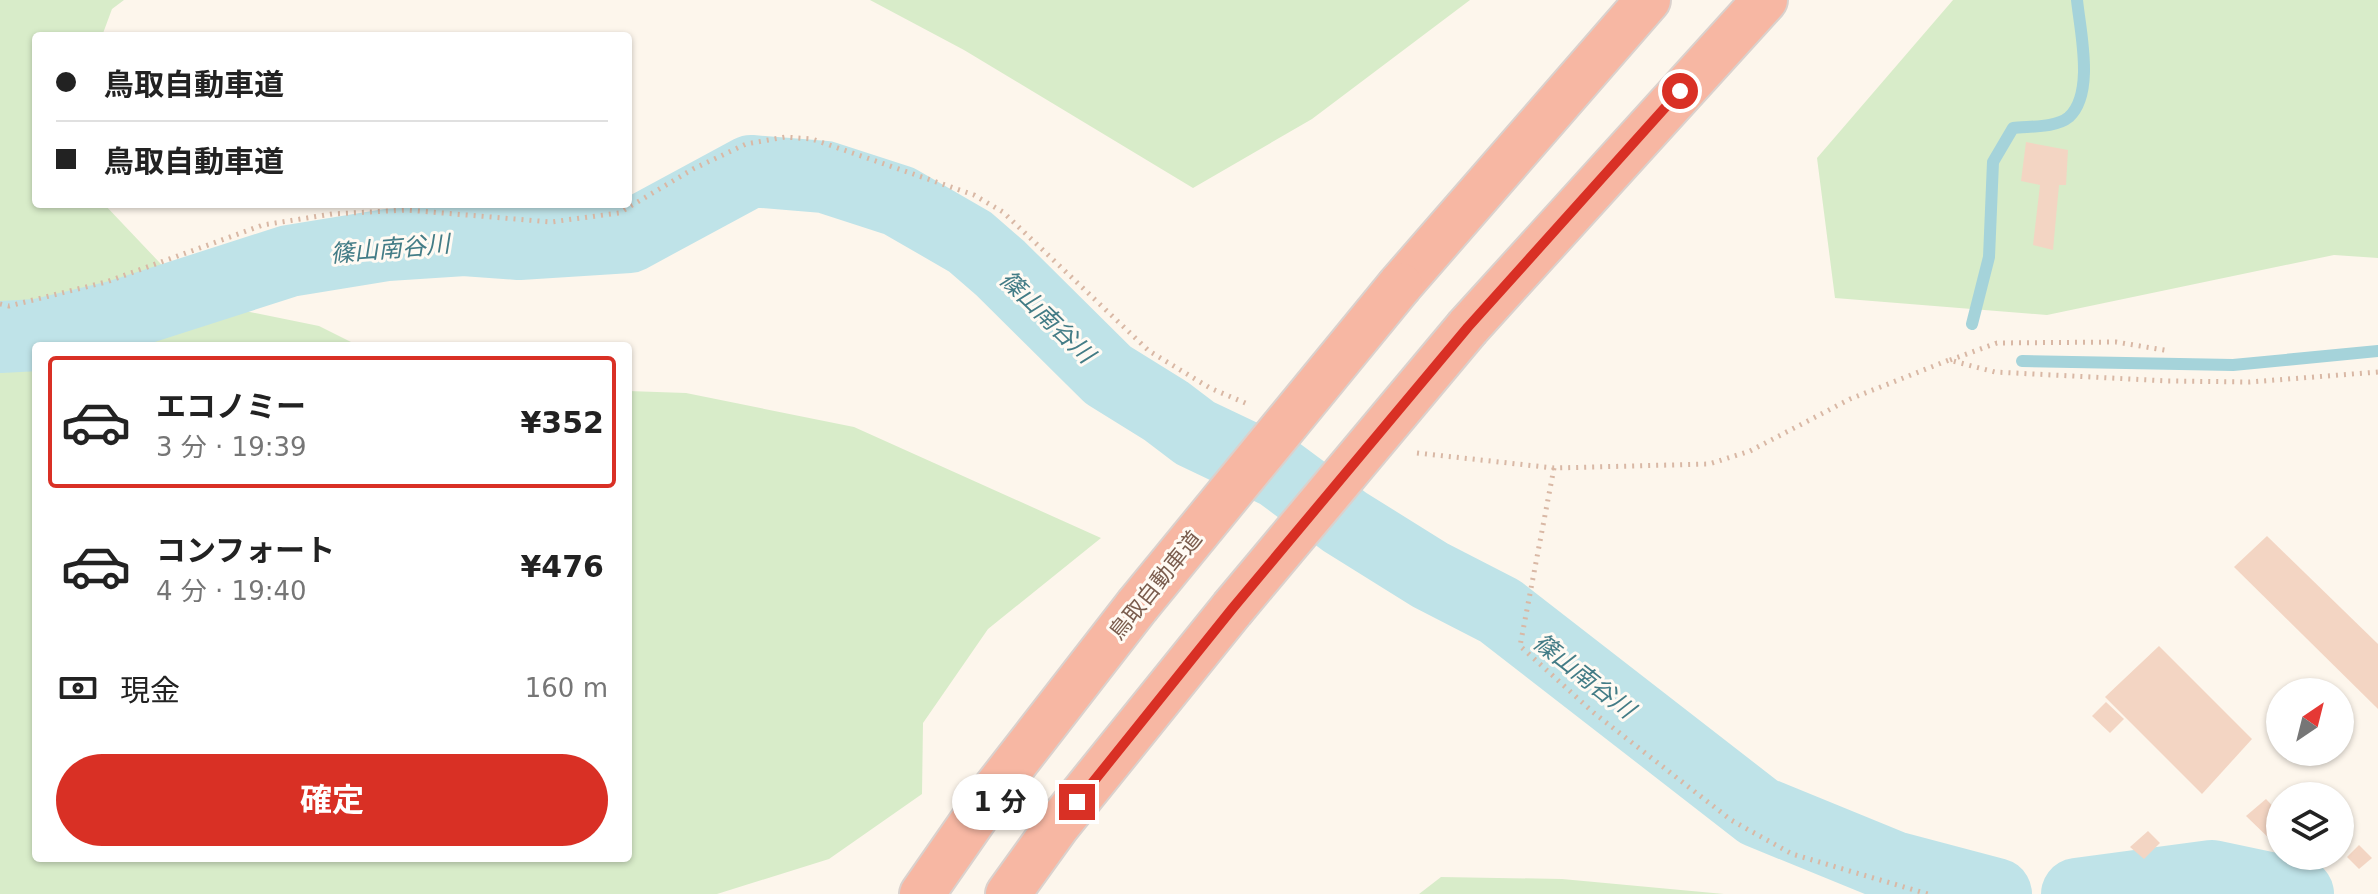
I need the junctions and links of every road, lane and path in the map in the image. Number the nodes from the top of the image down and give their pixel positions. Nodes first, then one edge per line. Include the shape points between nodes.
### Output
1 (1648, 0) edge
2 (1765, 0) edge
3 (632, 205) edge
4 (627, 208) edge
5 (0, 304) edge
6 (2170, 351) dead end
7 (1949, 360) junction
8 (2378, 372) edge
9 (1263, 411) dead end
10 (1412, 452) dead end
11 (1554, 468) junction
12 (922, 894) edge
13 (1008, 894) edge
14 (1928, 894) edge

1 - 12 highway, 鳥取自動車道, bridge via 1400,285 1137,606 995,789
2 - 13 highway, bridge via 1468,327 1232,609
3 - 9 path via 746,144 785,137 812,139 974,195 1003,212 1149,351 1210,388
4 - 5 path via 551,222 407,210 332,214 263,225 106,282
6 - 7 path via 2116,342 1997,343
7 - 8 path via 1995,372 2168,381 2250,382
7 - 11 path via 1850,399 1750,451 1709,464
10 - 11 path
11 - 14 path via 1520,646 1594,713 1731,820 1792,854

